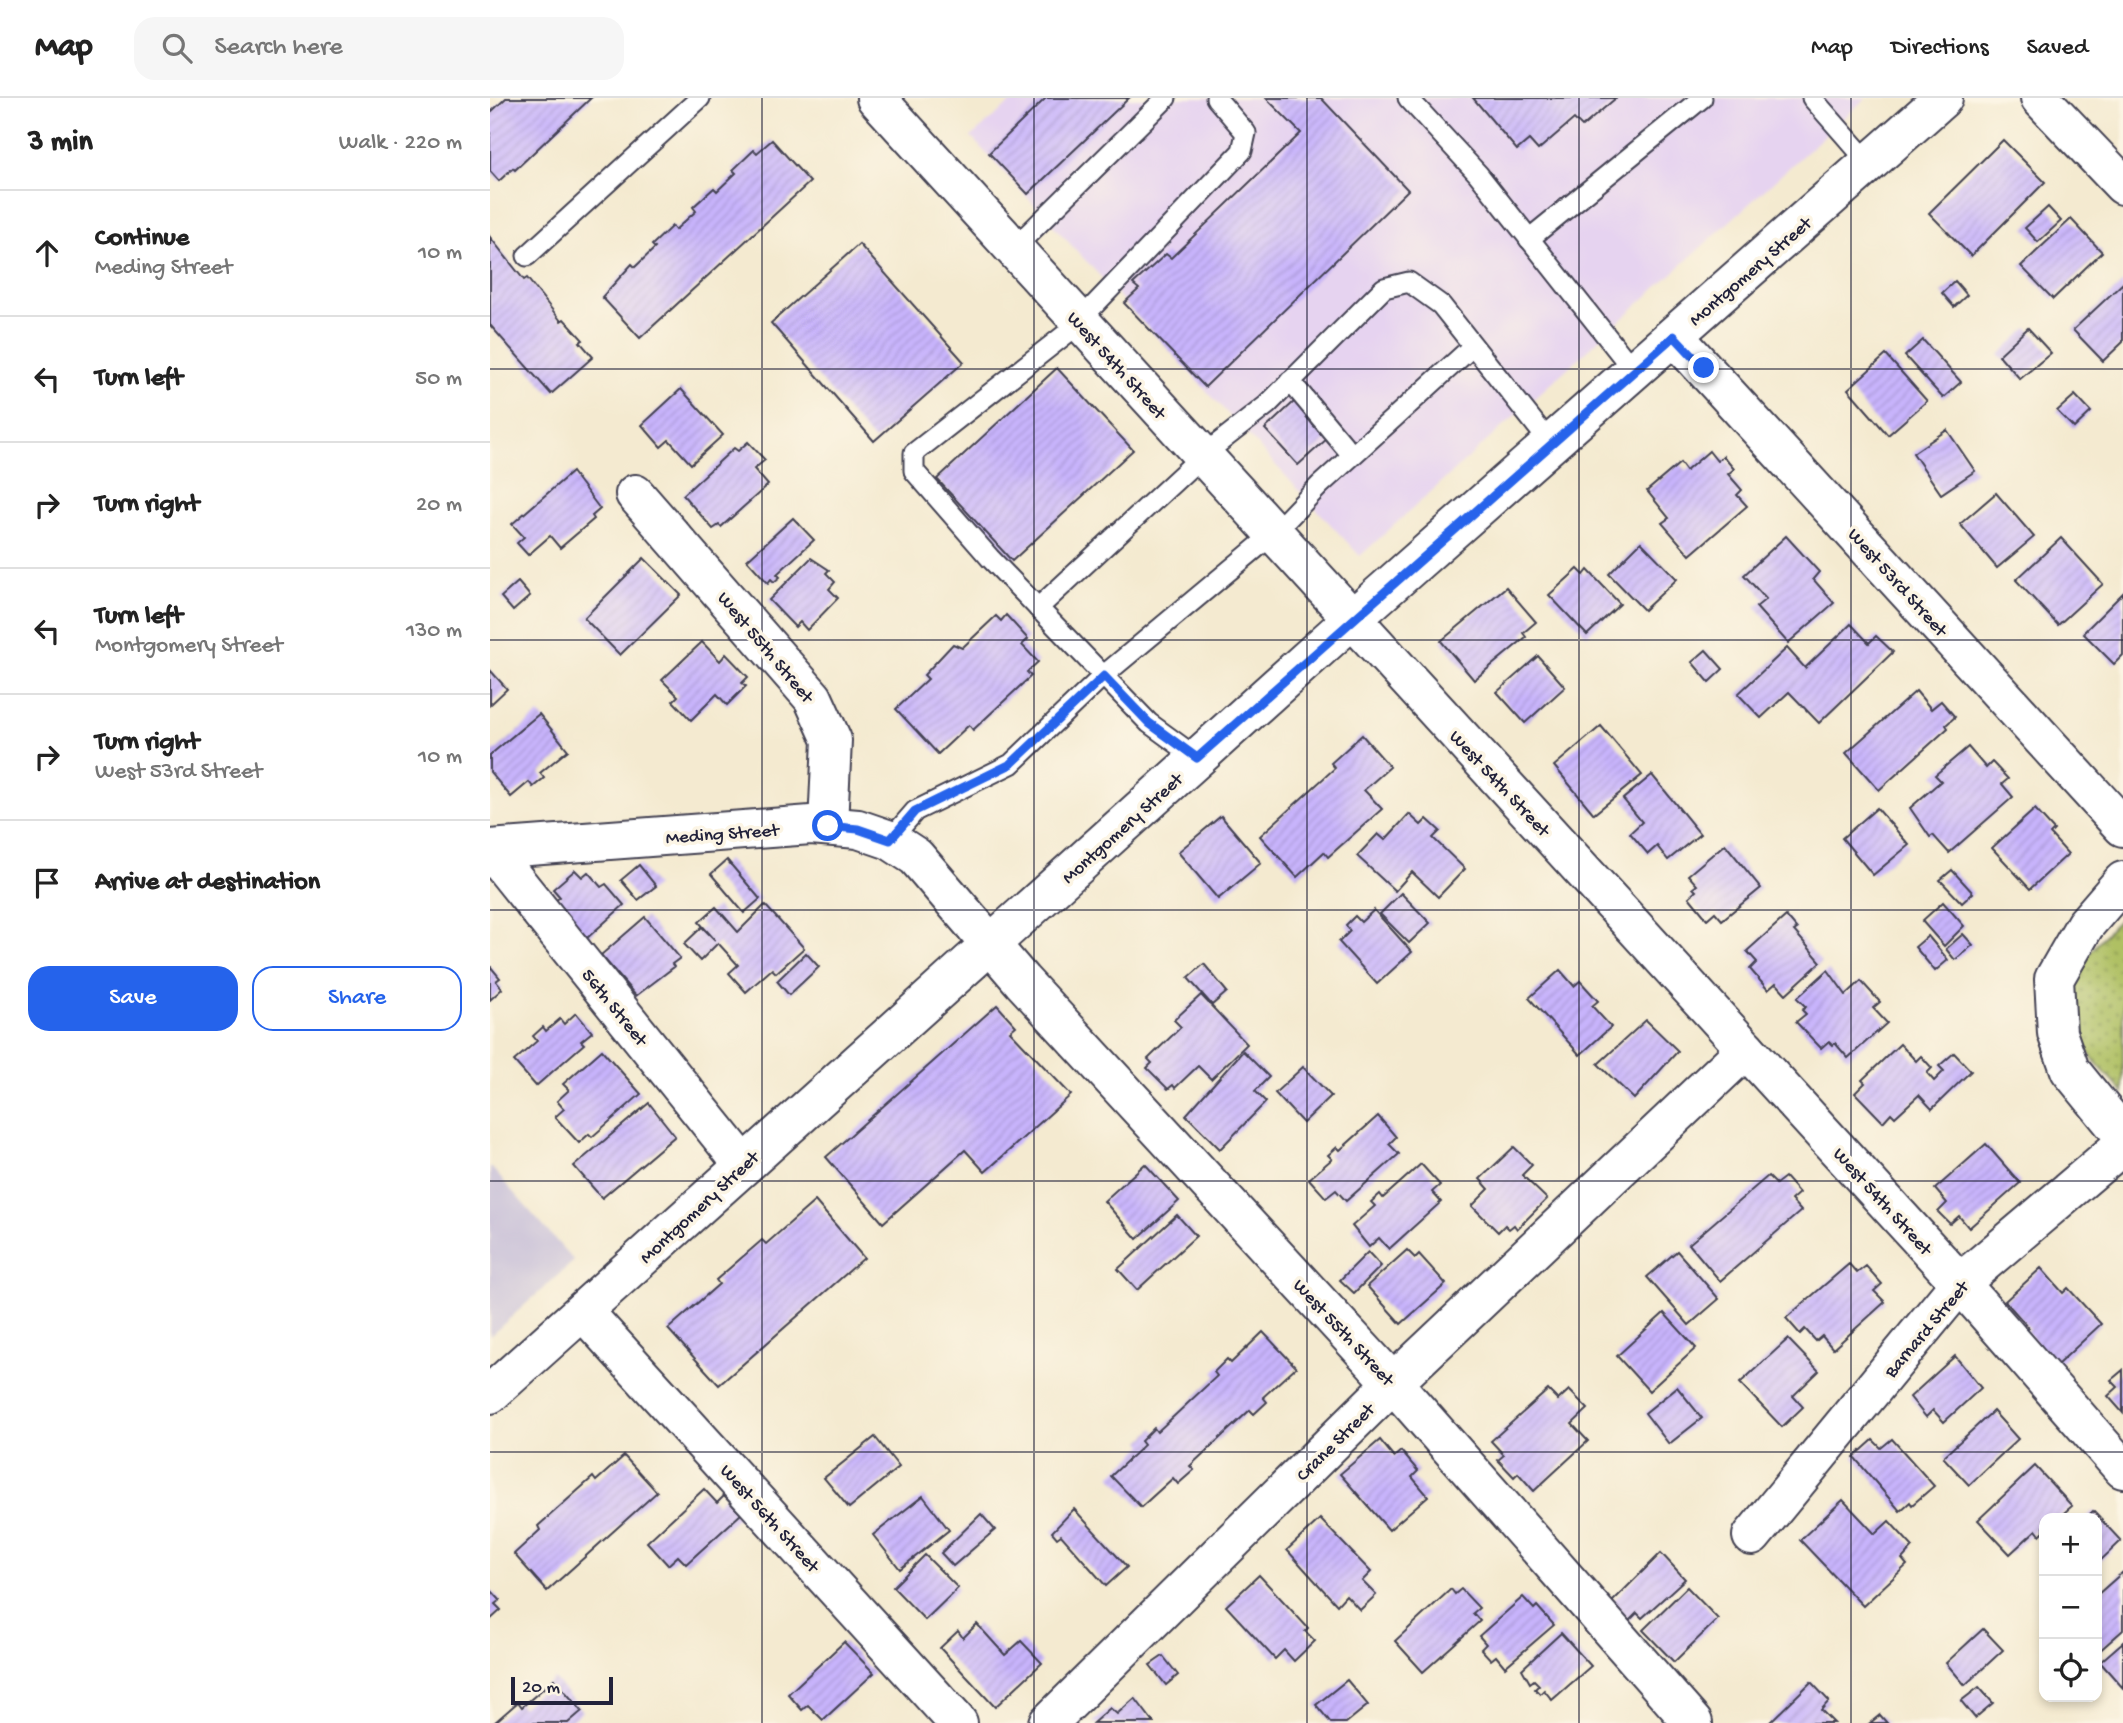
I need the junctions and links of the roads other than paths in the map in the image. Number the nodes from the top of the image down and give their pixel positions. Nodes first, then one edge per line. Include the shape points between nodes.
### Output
1 (700, 98) edge
2 (876, 98) edge
3 (1166, 98) edge
4 (1216, 98) edge
5 (1409, 98) edge
6 (1702, 98) edge
7 (1812, 98) edge
8 (1943, 98) edge
9 (2040, 98) edge
10 (1870, 163) junction
11 (2123, 185) edge
12 (1529, 239) junction
13 (1013, 249) junction
14 (527, 256) dead end
15 (1079, 322) junction
16 (1674, 336) junction
17 (1473, 346) junction
18 (1634, 371) junction
19 (1290, 381) junction
20 (1550, 444) junction
21 (1352, 455) junction
22 (1202, 456) junction
23 (635, 494) dead end
24 (1273, 534) junction
25 (1038, 608) junction
26 (1351, 620) junction
27 (1104, 676) junction
28 (1197, 758) junction
29 (828, 826) junction
30 (2123, 827) edge
31 (890, 840) junction
32 (490, 849) edge
33 (2123, 881) edge
34 (990, 945) junction
35 (1746, 1049) junction
36 (2123, 1135) edge
37 (2123, 1145) edge
38 (743, 1164) junction
39 (1960, 1283) junction
40 (583, 1311) junction
41 (1393, 1383) junction
42 (490, 1394) edge
43 (2123, 1469) edge
44 (1752, 1536) dead end
45 (958, 1723) edge
46 (1048, 1723) edge
47 (1693, 1723) edge

1 - 14 lane
2 - 13 street, West 54th Street
3 - 13 lane
4 - 15 lane via 1246,133 1242,150
5 - 12 lane
6 - 12 lane
7 - 10 lane
8 - 10 street, Montgomery Street
9 - 11 street
10 - 16 street, Montgomery Street
12 - 18 lane
13 - 15 street, West 54th Street
15 - 22 street, West 54th Street
15 - 25 lane via 914,453 914,471
16 - 18 street, Montgomery Street
16 - 30 street, West 53rd Street
17 - 19 lane via 1441,305 1409,282 1384,288
17 - 20 lane
17 - 21 lane
18 - 20 street, Montgomery Street
19 - 21 lane
19 - 22 lane
20 - 26 street, Montgomery Street
21 - 24 lane
22 - 24 street, West 54th Street
22 - 25 lane
23 - 29 street, West 55th Street via 814,698 832,740
24 - 26 street, West 54th Street
24 - 27 lane
25 - 27 lane
26 - 28 street, Montgomery Street
26 - 35 street, West 54th Street
27 - 28 lane via 1149,723
27 - 31 lane via 1011,764 915,811
28 - 34 street, Montgomery Street
29 - 31 street, Meding Street via 858,829
29 - 32 street, Meding Street
31 - 34 street, Meding Street via 916,857
32 - 38 street, 56th Street
33 - 36 street via 2085,925 2054,979 2057,1033 2070,1070
34 - 38 street, Montgomery Street
34 - 41 street, West 55th Street
35 - 39 street, West 54th Street
35 - 41 street, Crane Street
37 - 39 street, Barnard Street
38 - 40 street, Montgomery Street
39 - 43 street, West 54th Street
39 - 44 street, Barnard Street
40 - 42 street, Montgomery Street
40 - 45 street, West 56th Street
41 - 46 street, Crane Street
41 - 47 street, West 55th Street

